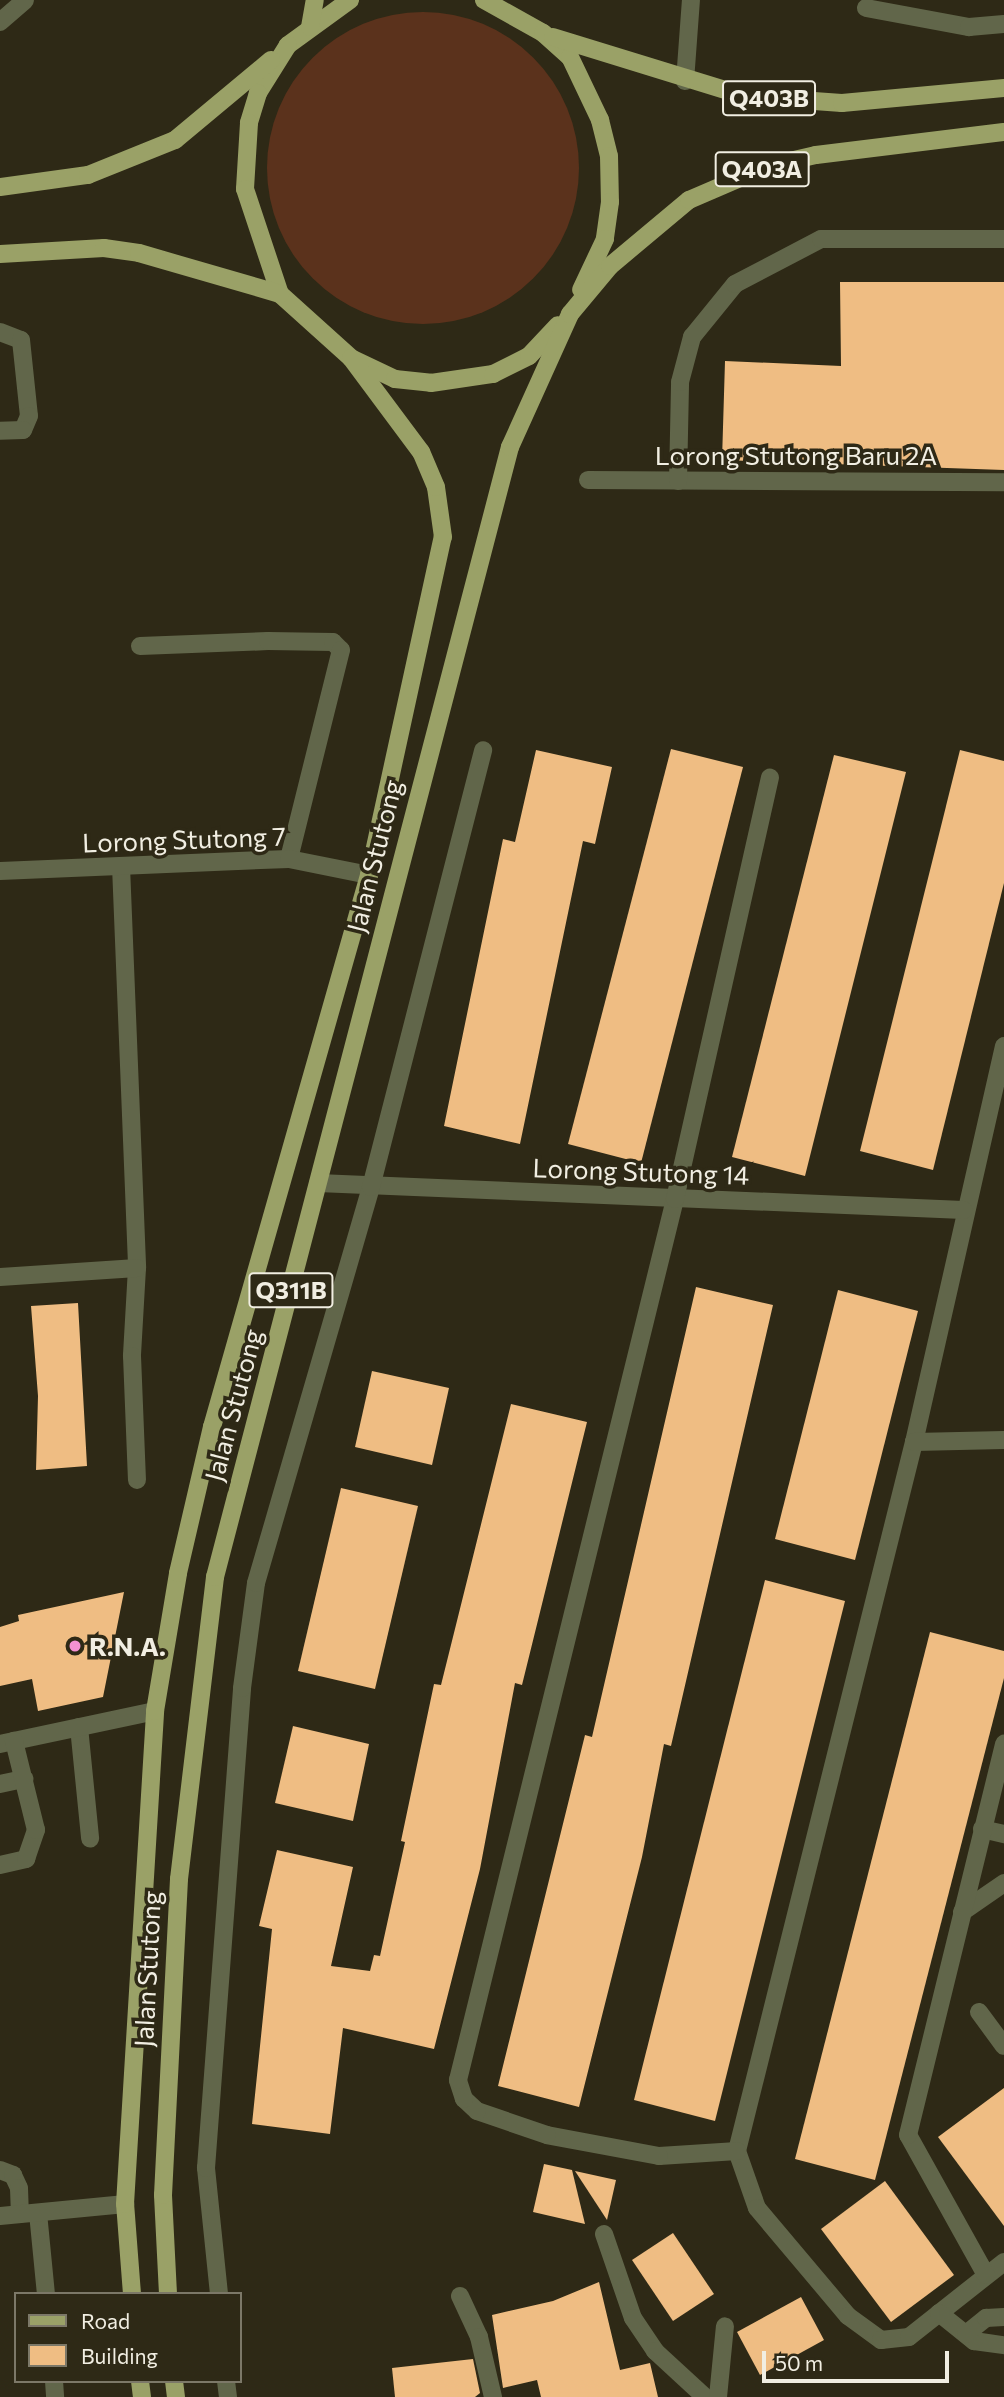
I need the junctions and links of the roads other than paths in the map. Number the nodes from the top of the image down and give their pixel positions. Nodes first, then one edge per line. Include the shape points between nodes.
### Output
1 (25, 0) edge
2 (315, 0) edge
3 (350, 0) edge
4 (484, 0) edge
5 (691, 0) edge
6 (866, 8) dead end
7 (0, 22) edge
8 (1004, 24) edge
9 (310, 27) junction
10 (544, 33) junction
11 (288, 45) junction
12 (685, 81) junction
13 (1004, 88) edge
14 (1004, 132) edge
15 (0, 187) edge
16 (1004, 239) edge
17 (0, 254) edge
18 (280, 294) junction
19 (569, 314) junction
20 (0, 332) edge
21 (351, 358) junction
22 (0, 432) edge
23 (587, 480) dead end
24 (678, 481) junction
25 (1004, 482) edge
26 (140, 646) dead end
27 (483, 750) dead end
28 (770, 778) dead end
29 (289, 859) junction
30 (121, 866) junction
31 (0, 871) edge
32 (369, 875) junction
33 (1004, 1046) edge
34 (318, 1183) junction
35 (371, 1187) junction
36 (675, 1199) junction
37 (963, 1210) junction
38 (137, 1268) junction
39 (0, 1277) edge
40 (1004, 1440) edge
41 (914, 1442) junction
42 (137, 1480) dead end
43 (155, 1711) junction
44 (79, 1727) junction
45 (7, 1743) edge
46 (1004, 1744) edge
47 (24, 1779) junction
48 (0, 1784) edge
49 (997, 1798) edge
50 (982, 1829) junction
51 (1004, 1834) edge
52 (90, 1838) dead end
53 (0, 1865) edge
54 (1004, 1884) edge
55 (962, 1912) junction
56 (979, 2012) dead end
57 (1004, 2046) edge
58 (737, 2151) junction
59 (0, 2170) edge
60 (125, 2204) junction
61 (29, 2213) junction
62 (0, 2216) edge
63 (604, 2234) dead end
64 (1004, 2262) edge
65 (986, 2275) junction
66 (46, 2292) edge
67 (132, 2292) edge
68 (168, 2292) edge
69 (219, 2292) edge
70 (460, 2296) dead end
71 (939, 2313) junction
72 (1004, 2318) edge
73 (725, 2326) dead end
74 (966, 2334) junction
75 (1004, 2345) edge
76 (493, 2397) edge
77 (705, 2397) edge
78 (718, 2397) edge

1 - 7 street
2 - 9 main road
3 - 9 main road
4 - 10 main road
5 - 12 street
6 - 8 street via 969,27
9 - 11 main road
10 - 12 main road, Q403B
10 - 19 main road via 570,57 586,85 609,156 605,239
11 - 15 main road via 175,140 88,175
11 - 18 main road via 258,93 243,158 252,219
12 - 13 main road, Q403B via 746,96 842,103
14 - 19 main road, Q403A via 876,146 768,166 690,201 610,266
16 - 24 street via 821,239 735,284 692,337 680,382
17 - 18 main road via 104,248 139,253
18 - 21 main road
19 - 21 main road via 529,356 493,374 431,383 395,379
19 - 34 main road, Jalan Stutong / Q311B via 510,447
20 - 22 street via 21,340 29,416 23,430
21 - 32 main road, Jalan Stutong via 421,452 436,487 443,537
23 - 24 street, Lorong Stutong Baru 2A
24 - 25 street, Lorong Stutong Baru 2A
26 - 29 street via 268,640 332,642 341,650
27 - 35 street
28 - 36 street
29 - 30 street, Lorong Stutong 7
29 - 32 street, Lorong Stutong 7
30 - 31 street, Lorong Stutong 7
30 - 38 street
32 - 43 main road, Jalan Stutong via 212,1427 178,1573
33 - 37 street
34 - 35 street, Lorong Stutong 14
34 - 68 main road, Jalan Stutong / Q311B via 215,1577 197,1703 167,2081 163,2195
35 - 36 street, Lorong Stutong 14
35 - 69 street via 256,1583 206,2168
36 - 37 street, Lorong Stutong 14
36 - 58 street via 458,2080 464,2099 477,2111 547,2135 659,2156
37 - 41 street
38 - 39 street
38 - 42 street via 132,1356
40 - 41 street
41 - 58 street
43 - 44 street
43 - 60 main road, Jalan Stutong
44 - 45 street
44 - 52 street
45 - 47 street
46 - 49 street
47 - 48 street
47 - 53 street via 36,1830 26,1859
49 - 50 street
50 - 51 street
50 - 55 street
54 - 55 street
55 - 65 street via 908,2135
56 - 57 street
58 - 71 street via 757,2208 865,2331 896,2341
59 - 61 street via 13,2175
60 - 61 street
60 - 67 main road, Jalan Stutong
61 - 62 street
61 - 66 street
63 - 77 street via 633,2318 655,2351
64 - 65 street
65 - 71 street
70 - 76 street via 479,2337
71 - 74 street
72 - 74 street via 986,2318
73 - 78 street
74 - 75 street via 986,2345

